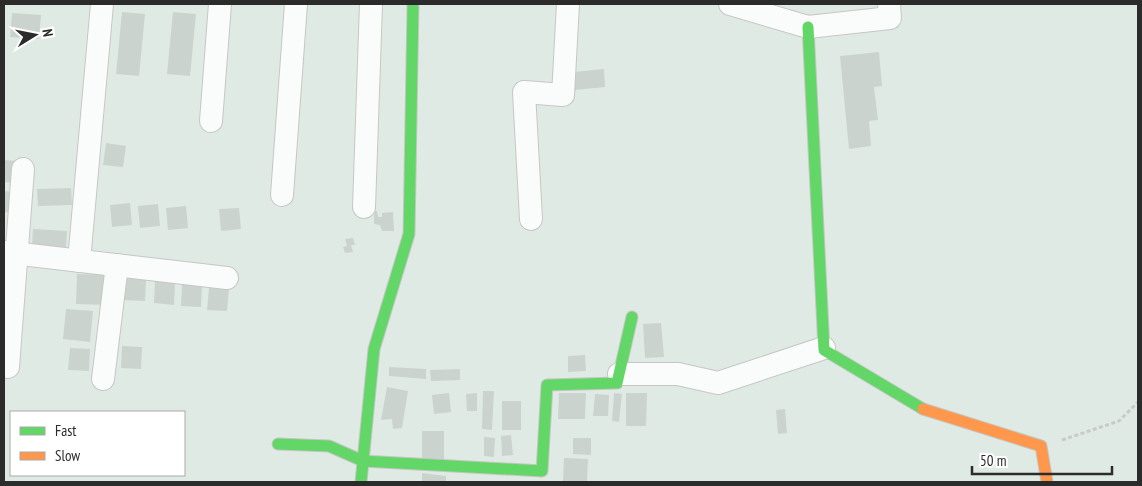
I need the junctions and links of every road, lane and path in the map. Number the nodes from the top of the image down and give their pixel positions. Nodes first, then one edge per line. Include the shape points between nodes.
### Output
1 (102, 4) edge
2 (220, 4) edge
3 (296, 4) edge
4 (371, 4) edge
5 (412, 4) edge
6 (568, 4) edge
7 (730, 4) edge
8 (889, 4) edge
9 (808, 27) junction
10 (211, 121) dead end
11 (23, 169) dead end
12 (282, 195) dead end
13 (364, 208) dead end
14 (531, 219) dead end
15 (10, 253) edge
16 (79, 261) junction
17 (117, 265) junction
18 (227, 278) dead end
19 (632, 318) dead end
20 (824, 348) junction
21 (8, 367) dead end
22 (619, 374) junction
23 (103, 379) dead end
24 (1138, 402) edge
25 (278, 444) dead end
26 (1041, 446) junction
27 (363, 461) junction
28 (361, 482) edge
29 (1047, 482) edge

1 - 16 street
2 - 10 street
3 - 12 street
4 - 13 street
5 - 27 street via 409,234 374,349
6 - 14 street via 564,95 524,92
7 - 9 street
8 - 9 street via 890,18
9 - 20 street
11 - 15 street
15 - 16 street
15 - 21 street
16 - 17 street
17 - 18 street
17 - 23 street
19 - 22 street
20 - 22 street via 718,383 678,374
20 - 26 street via 920,408
22 - 27 street via 617,383 548,385 542,471
24 - 26 path via 1119,421
25 - 27 street via 329,446
26 - 29 street
27 - 28 street

